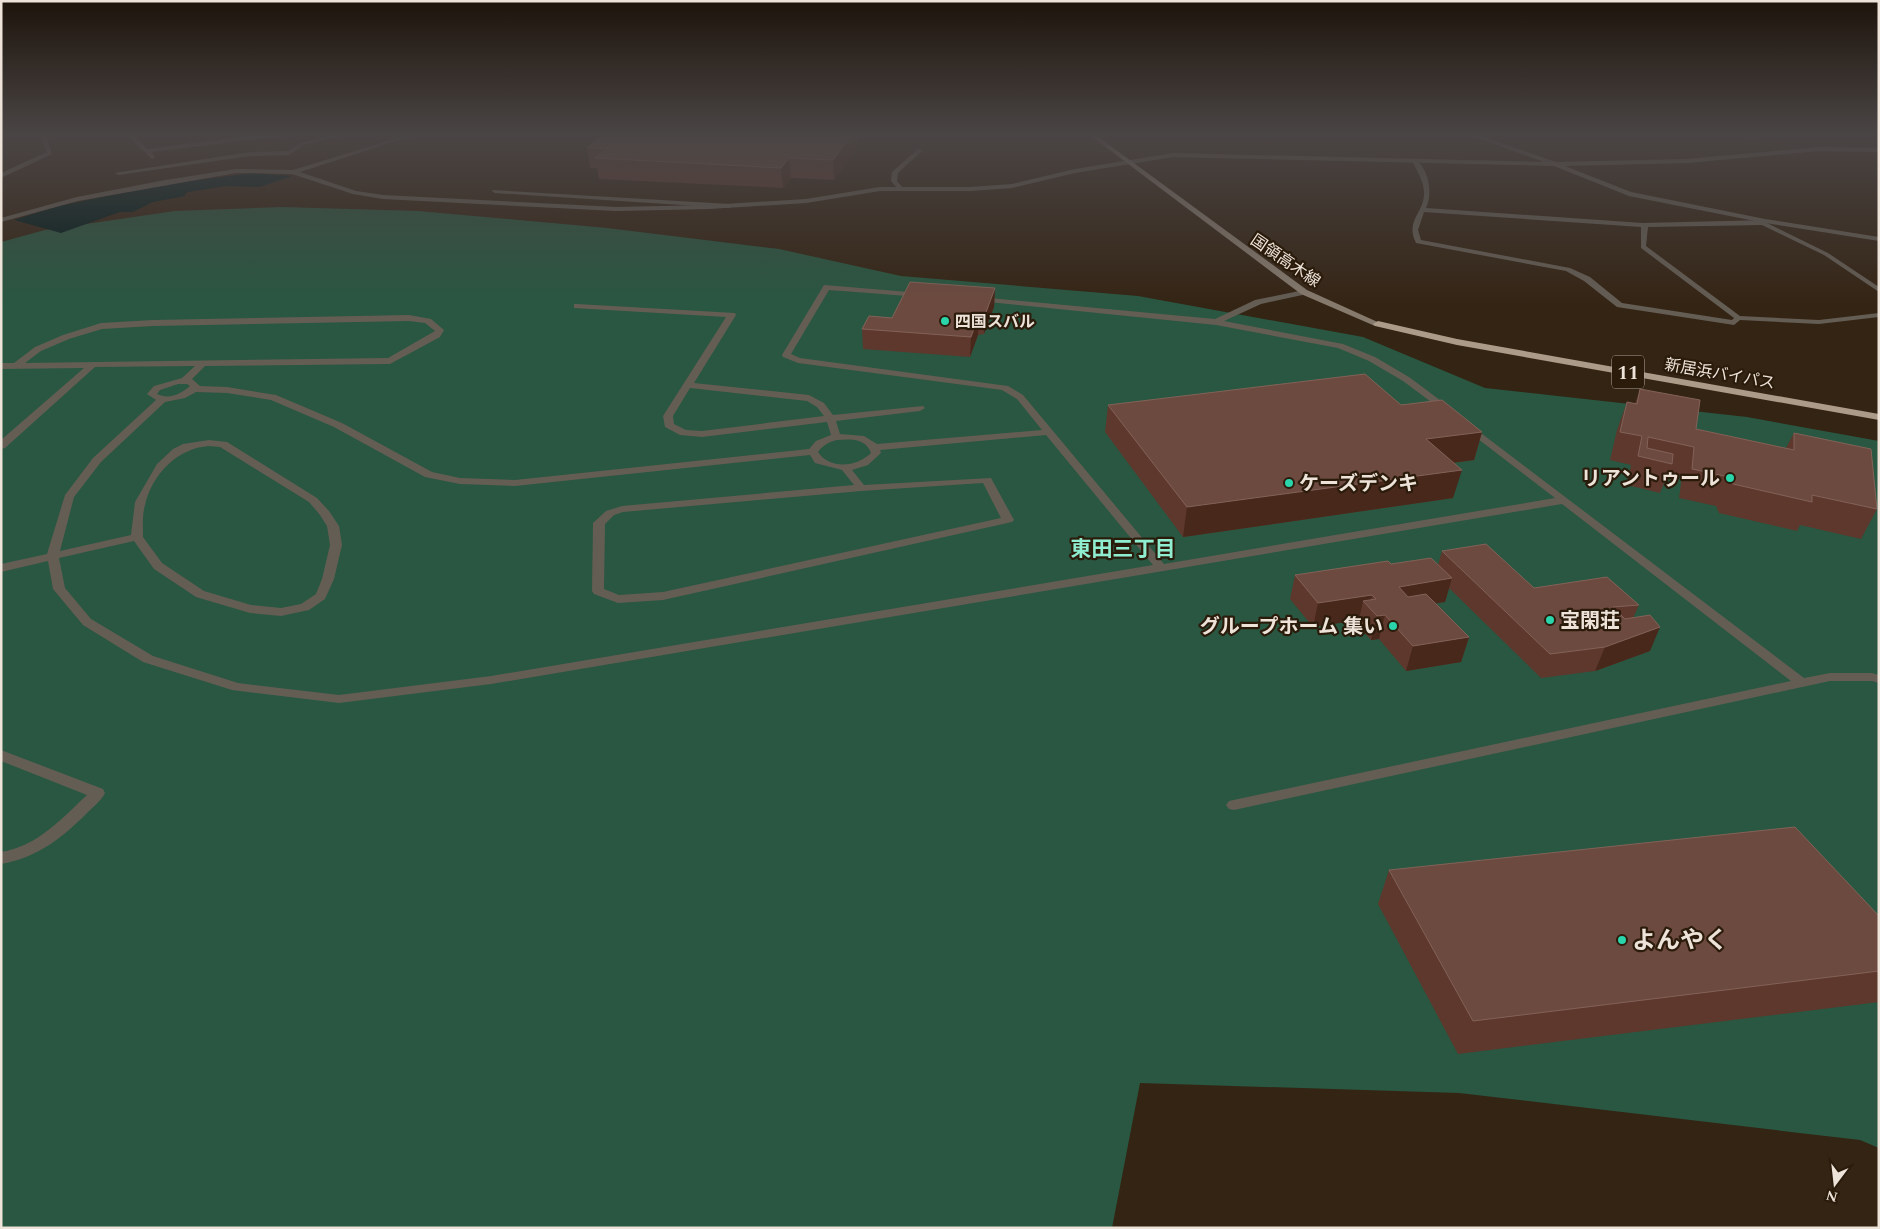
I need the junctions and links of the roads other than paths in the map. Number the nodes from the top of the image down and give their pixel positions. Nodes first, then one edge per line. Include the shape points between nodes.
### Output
1 (124, 190) edge
2 (349, 190) edge
3 (872, 190) edge
4 (1165, 190) edge
5 (1427, 190) edge
6 (1620, 190) edge
7 (496, 191) dead end
8 (731, 206) junction
9 (1421, 210) junction
10 (1, 220) edge
11 (1764, 222) junction
12 (1643, 224) junction
13 (1879, 240) edge
14 (1879, 290) edge
15 (1304, 292) junction
16 (933, 296) edge
17 (972, 299) edge
18 (577, 306) dead end
19 (1879, 315) edge
20 (1738, 318) junction
21 (1216, 322) junction
22 (1378, 324) joint
23 (202, 364) junction
24 (1, 366) edge
25 (16, 366) junction
26 (91, 366) junction
27 (184, 381) junction
28 (688, 386) junction
29 (195, 389) junction
30 (164, 399) junction
31 (920, 408) dead end
32 (1879, 418) edge
33 (832, 420) junction
34 (1049, 432) junction
35 (836, 437) junction
36 (1, 446) edge
37 (875, 448) junction
38 (813, 452) junction
39 (845, 467) junction
40 (862, 488) junction
41 (1564, 500) junction
42 (137, 536) junction
43 (54, 555) junction
44 (1, 568) edge
45 (1161, 568) junction
46 (1879, 680) edge
47 (1802, 682) junction
48 (1, 755) edge
49 (1234, 805) dead end
50 (1, 858) edge

1 - 10 street via 43,207
2 - 8 street via 446,202 616,209
3 - 8 street via 806,201
4 - 15 main road, 国領高木線
5 - 9 lane
6 - 11 street
7 - 8 lane
9 - 12 lane
9 - 20 lane via 1414,234 1418,242 1568,268 1620,305 1734,323
11 - 12 lane
11 - 13 street
11 - 14 lane via 1826,254
12 - 20 lane via 1643,247
15 - 21 street via 1281,295 1237,309
15 - 22 main road, 国領高木線
16 - 34 street via 827,287 786,355 798,360 1005,388 1020,397
17 - 21 street
18 - 28 street via 732,316
19 - 20 lane via 1819,322
21 - 41 street via 1340,346 1372,359 1406,379
22 - 32 highway, 新居浜バイパス / 11 via 1457,342
23 - 25 street via 390,361 437,335 440,330 428,321 409,318 101,326 38,349
23 - 26 street
23 - 27 street
24 - 25 street
25 - 26 street
26 - 36 street
27 - 29 street via 193,382
27 - 30 street via 153,391 153,396
28 - 33 street via 809,398 822,404
28 - 33 street via 668,416 669,425 684,433 702,434
29 - 30 street via 185,395
29 - 38 street via 273,397 338,425 429,475 460,481 515,483
30 - 43 street via 97,460 69,497
31 - 33 street
33 - 35 street
34 - 37 street
34 - 45 street
35 - 37 street via 864,439
35 - 38 street via 820,443
37 - 39 street via 876,453 866,462
38 - 39 street via 826,465
39 - 40 street
40 - 40 street via 987,480 1008,520 663,596 618,599 598,591 599,523 610,513 622,509
41 - 45 street
41 - 47 street
42 - 42 street via 139,504 154,473 186,445 205,441 223,444 313,500 334,526 336,545 321,596 304,607 281,612 250,609 200,594 158,566
42 - 43 street
43 - 44 street
43 - 45 street via 59,589 87,622 148,659 237,687 339,699 491,680
46 - 47 street via 1872,676 1830,677
47 - 49 street
48 - 50 street via 98,793 46,842 16,857

